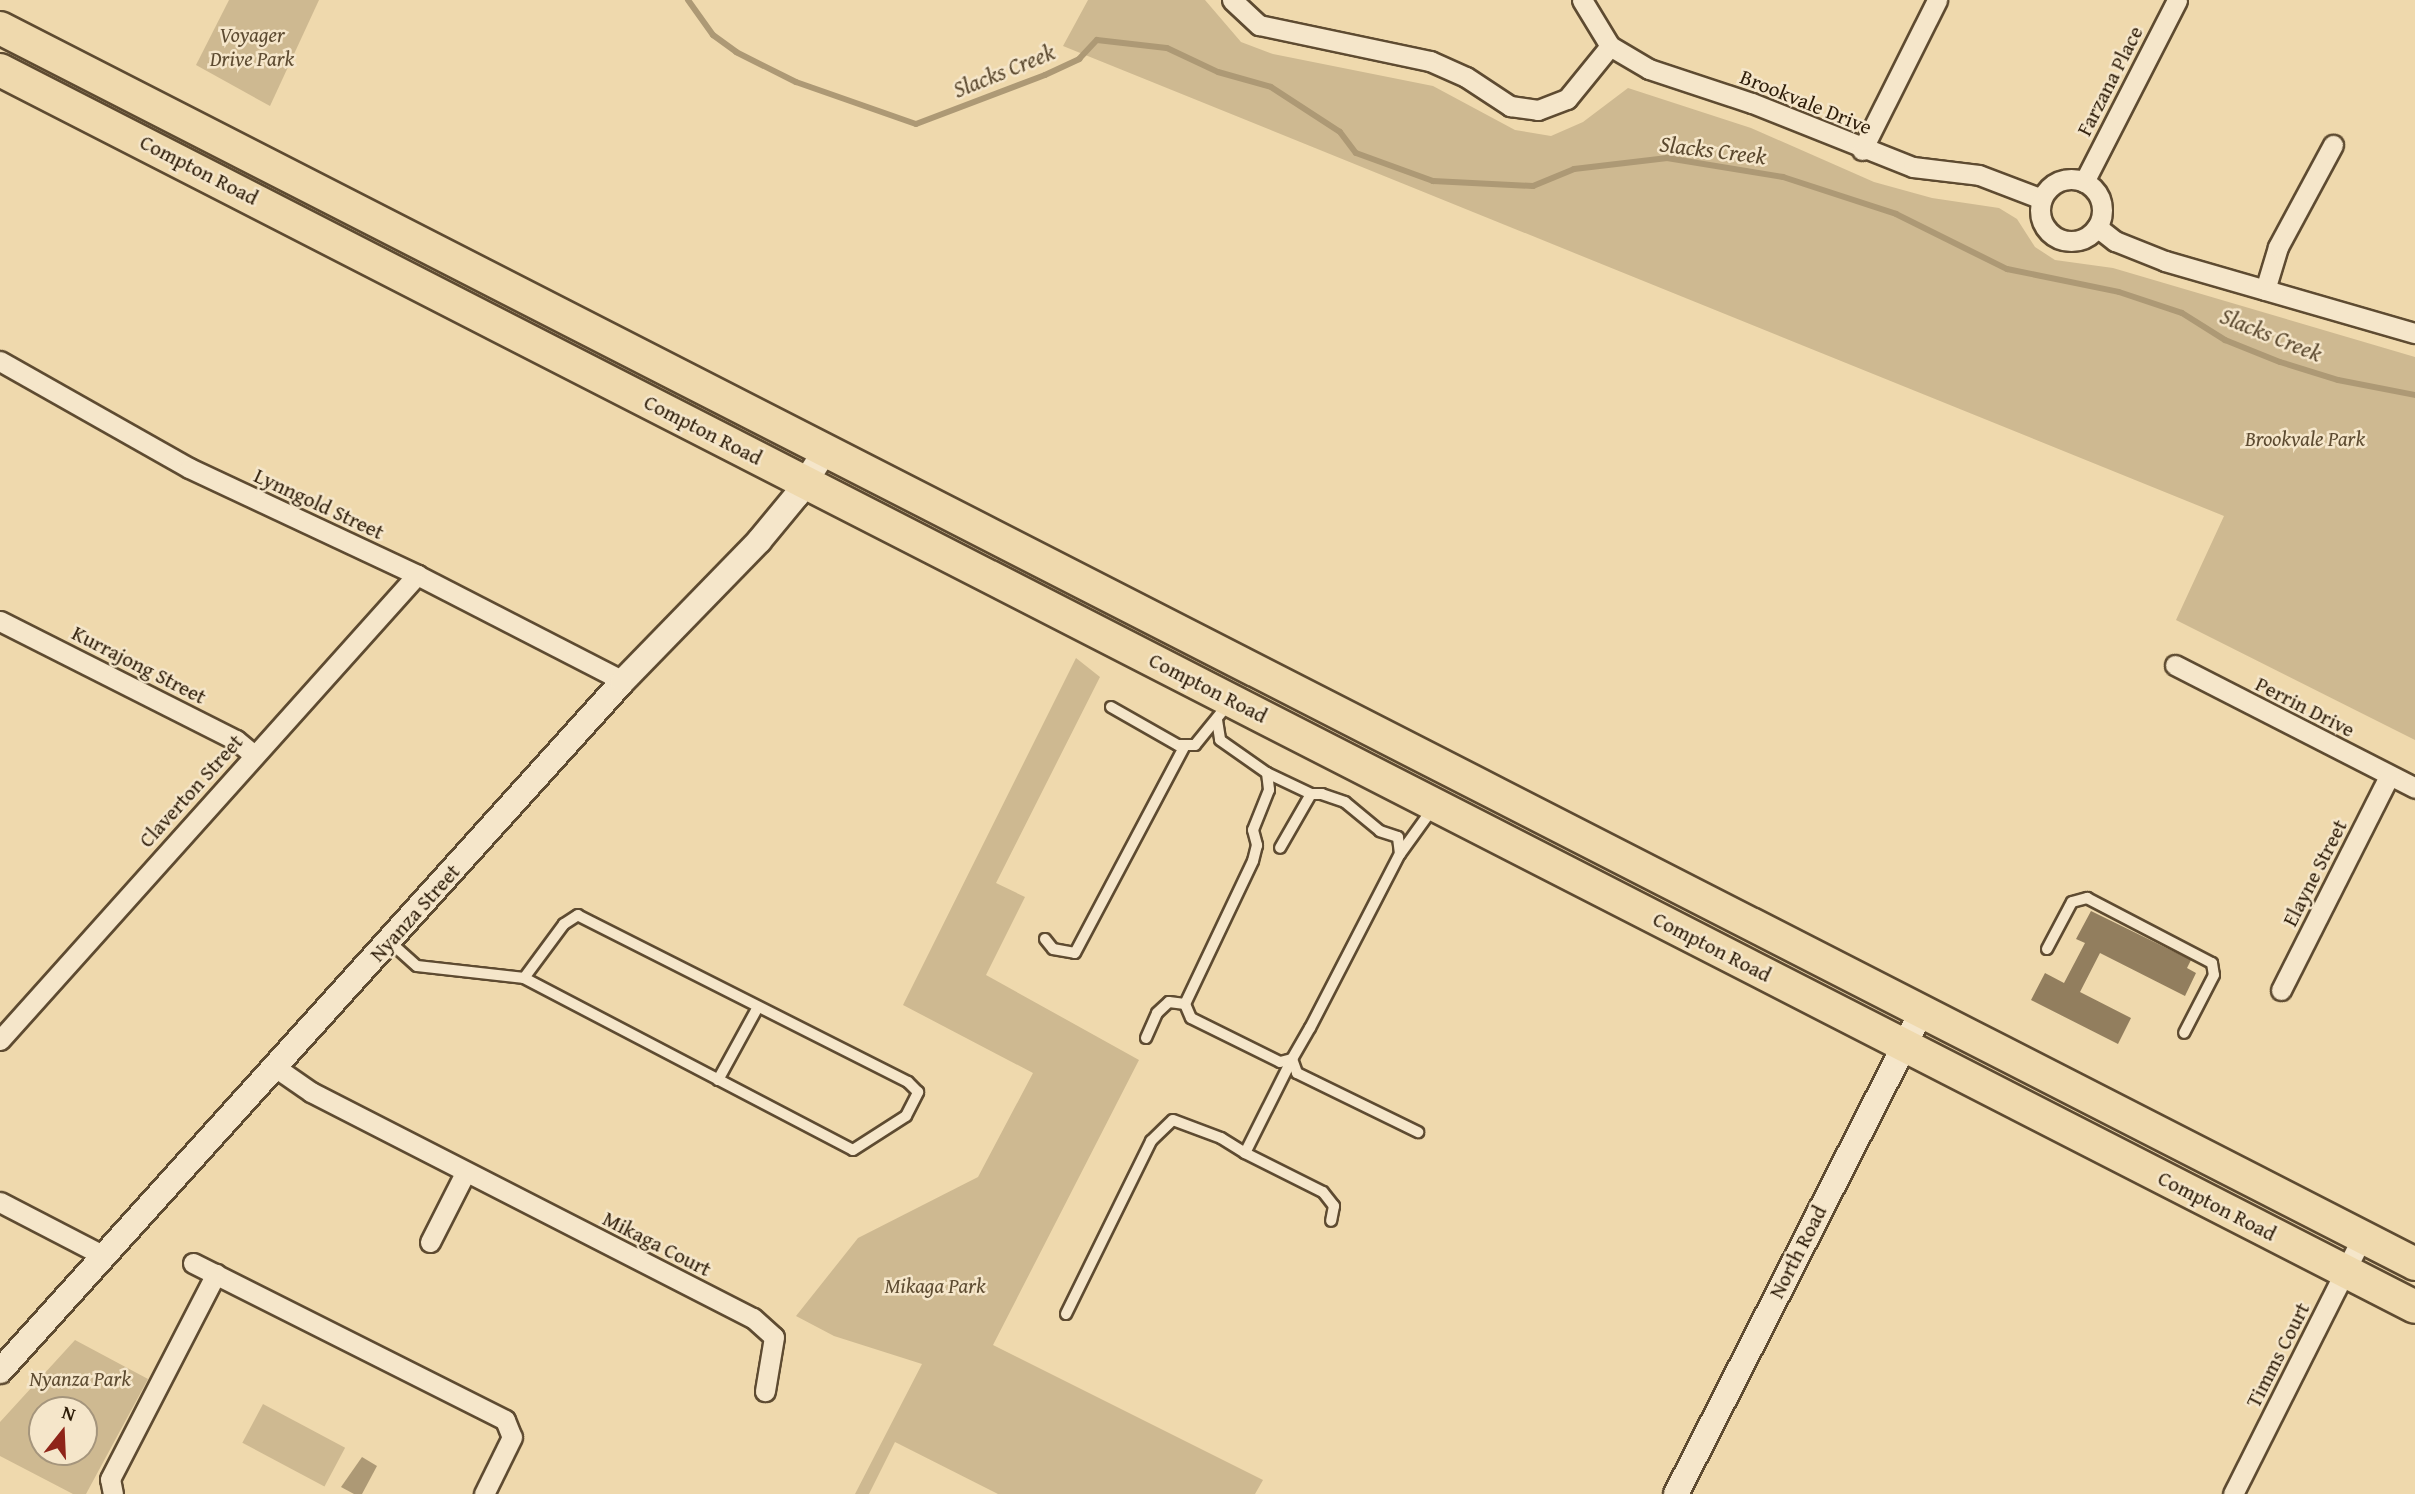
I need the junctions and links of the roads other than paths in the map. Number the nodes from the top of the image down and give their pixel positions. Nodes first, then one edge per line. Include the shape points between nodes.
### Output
1 (1232, 0) edge
2 (1582, 0) edge
3 (1937, 0) edge
4 (2177, 0) edge
5 (0, 28) edge
6 (1610, 46) junction
7 (0, 70) edge
8 (2333, 145) dead end
9 (1862, 150) junction
10 (2084, 182) junction
11 (2042, 199) junction
12 (2096, 227) junction
13 (2265, 290) junction
14 (2415, 333) edge
15 (0, 361) edge
16 (825, 451) junction
17 (806, 482) junction
18 (418, 575) junction
19 (0, 621) edge
20 (2175, 665) dead end
21 (623, 681) junction
22 (1111, 707) dead end
23 (1224, 710) junction
24 (1185, 745) junction
25 (254, 755) junction
26 (1267, 773) junction
27 (2389, 776) junction
28 (2415, 788) edge
29 (1311, 794) junction
30 (1435, 805) junction
31 (1280, 848) dead end
32 (1400, 854) junction
33 (1045, 939) dead end
34 (390, 942) junction
35 (2047, 949) dead end
36 (524, 978) junction
37 (2281, 990) dead end
38 (1185, 1004) junction
39 (758, 1007) junction
40 (1922, 1011) junction
41 (2184, 1033) dead end
42 (1146, 1038) dead end
43 (0, 1040) edge
44 (1904, 1045) junction
45 (1292, 1059) junction
46 (275, 1067) junction
47 (718, 1080) junction
48 (1418, 1132) dead end
49 (1245, 1153) junction
50 (465, 1173) junction
51 (0, 1202) edge
52 (1331, 1222) dead end
53 (2362, 1237) junction
54 (430, 1242) dead end
55 (104, 1256) junction
56 (193, 1264) dead end
57 (2415, 1264) edge
58 (2346, 1271) junction
59 (216, 1274) junction
60 (2415, 1307) edge
61 (1066, 1314) dead end
62 (0, 1371) edge
63 (765, 1391) dead end
64 (113, 1494) edge
65 (484, 1494) edge
66 (1676, 1494) edge
67 (2233, 1494) edge

1 - 6 street via 1259,25 1430,61 1466,77 1510,106 1538,110 1567,99
2 - 6 street, Brookvale Drive
3 - 9 street
4 - 10 street, Farzana Place
5 - 16 main road, Compton Road
6 - 9 street, Brookvale Drive via 1649,69 1752,103
7 - 17 main road, Compton Road
8 - 13 street via 2278,247
9 - 11 street, Brookvale Drive via 1934,172 1979,175
10 - 11 street via 2055,183
10 - 12 street via 2102,207
11 - 12 street via 2041,219 2052,235 2081,240
12 - 13 street via 2115,242 2165,261
13 - 14 street
15 - 18 street, Lynngold Street via 189,468
16 - 17 street, Nyanza Street
16 - 40 main road, Compton Road
17 - 21 street, Nyanza Street via 759,541
17 - 23 main road, Compton Road
18 - 21 street, Lynngold Street
18 - 25 street, Claverton Street
19 - 25 street, Kurrajong Street via 236,740
20 - 27 street, Perrin Drive
21 - 34 street, Nyanza Street
22 - 24 lane
23 - 24 lane via 1195,745
23 - 26 lane via 1220,740
23 - 30 main road, Compton Road
24 - 33 lane via 1075,953 1053,949
25 - 43 street, Claverton Street
26 - 29 lane
26 - 38 lane via 1269,790 1253,830 1257,845 1254,862
27 - 28 street, Perrin Drive
27 - 37 street, Elayne Street
29 - 31 lane
29 - 32 lane via 1345,803 1380,831 1398,837
30 - 32 lane
30 - 44 main road, Compton Road
32 - 45 lane
34 - 36 lane via 417,966
34 - 46 street, Nyanza Street
35 - 41 lane via 2072,902 2087,898 2212,962 2214,975
36 - 39 lane via 564,924 578,915
36 - 47 lane
38 - 42 lane via 1169,1002 1157,1013
38 - 45 lane via 1191,1018 1280,1062
39 - 47 lane
39 - 47 lane via 908,1083 918,1092 906,1116 853,1150
40 - 44 street, North Road
40 - 53 main road, Compton Road
44 - 58 main road, Compton Road
44 - 66 street, North Road
45 - 48 lane via 1297,1073
45 - 49 lane
46 - 50 street, Mikaga Court via 311,1092
46 - 55 street, Nyanza Street
49 - 52 lane via 1323,1192 1334,1206
49 - 61 lane via 1221,1138 1172,1120 1151,1141
50 - 54 street
50 - 63 street, Mikaga Court via 753,1318 774,1337
51 - 55 street
53 - 57 main road, Compton Road
53 - 58 street, Timms Court
55 - 62 street, Nyanza Street
56 - 59 street
58 - 60 main road, Compton Road
58 - 67 street, Timms Court
59 - 64 street via 110,1479
59 - 65 street via 505,1420 512,1437

